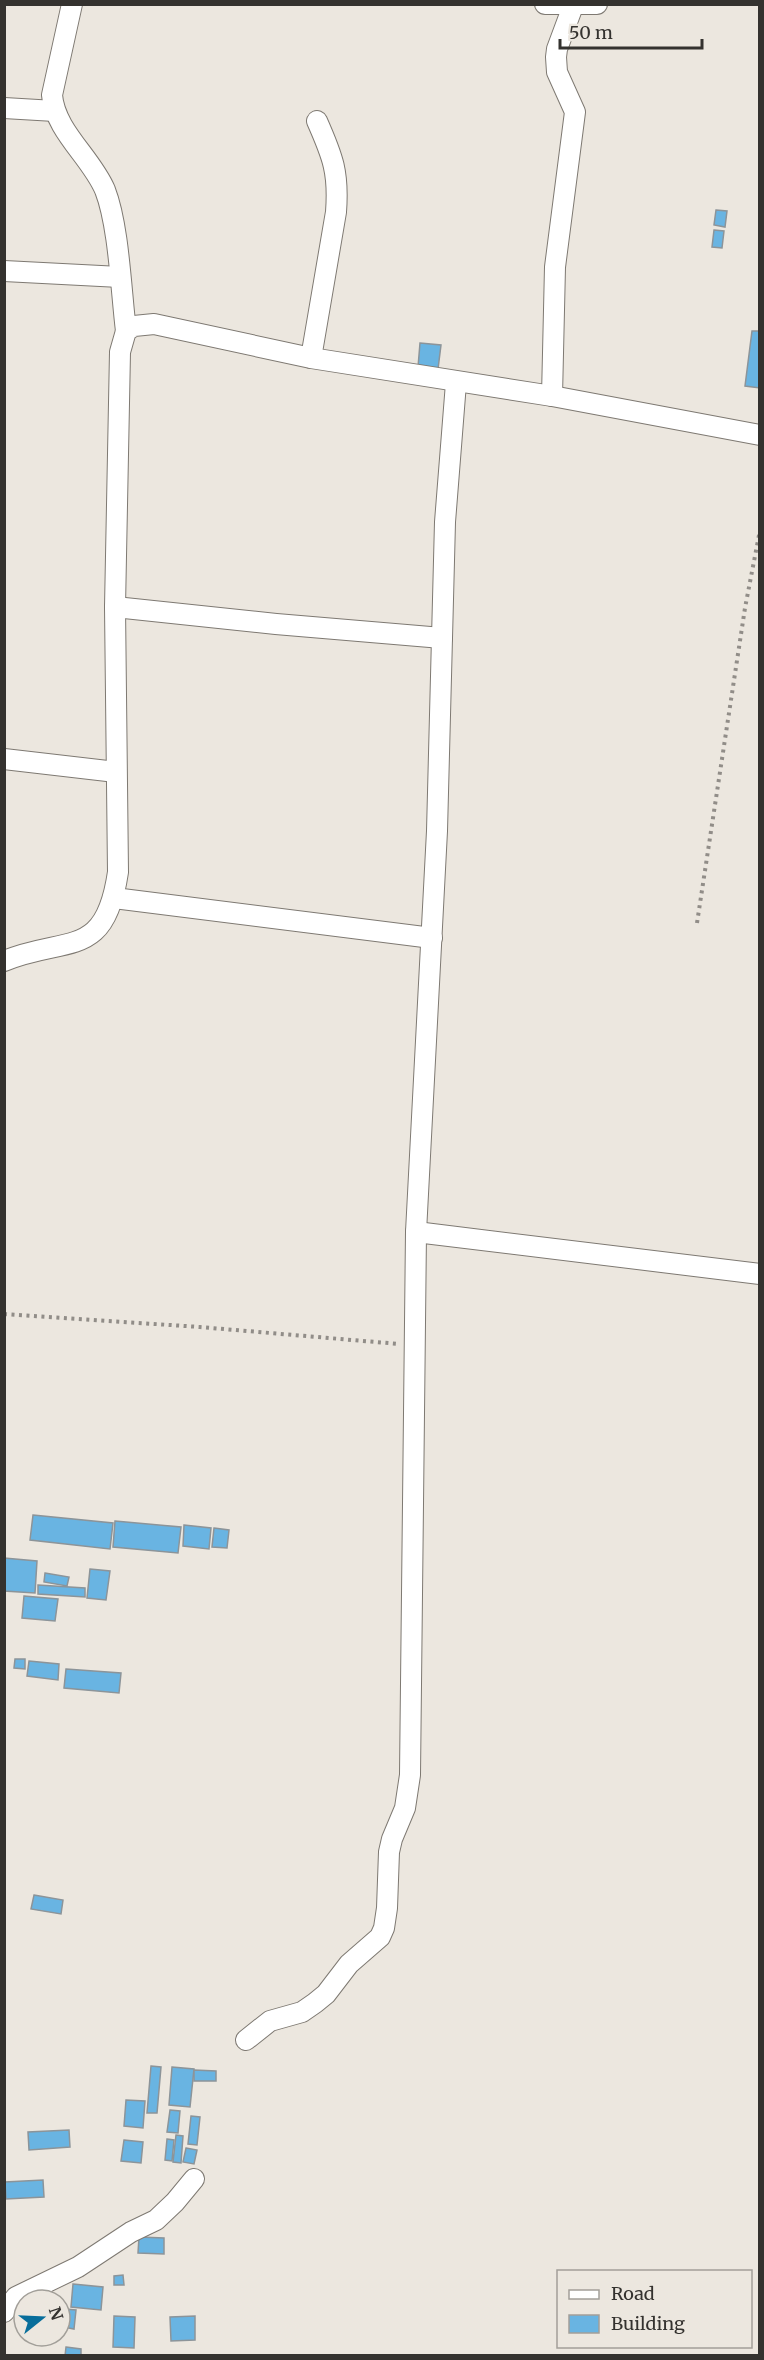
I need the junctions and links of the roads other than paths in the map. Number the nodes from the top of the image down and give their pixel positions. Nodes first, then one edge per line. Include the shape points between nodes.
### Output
1 (72, 4) edge
2 (545, 4) edge
3 (597, 4) edge
4 (573, 6) edge
5 (4, 108) edge
6 (55, 111) junction
7 (317, 121) dead end
8 (4, 271) edge
9 (120, 277) junction
10 (126, 331) junction
11 (311, 358) junction
12 (456, 382) junction
13 (552, 396) junction
14 (759, 435) edge
15 (115, 607) junction
16 (442, 638) junction
17 (4, 759) edge
18 (116, 772) junction
19 (114, 898) junction
20 (432, 938) junction
21 (4, 961) edge
22 (416, 1232) junction
23 (759, 1274) edge
24 (246, 2040) dead end
25 (194, 2179) dead end
26 (4, 2312) edge

1 - 6 street via 52,95
2 - 4 street
3 - 4 street
4 - 13 street via 556,49 557,72 575,112 555,267
5 - 6 street
6 - 9 street via 93,166 106,193
7 - 11 street via 333,157 338,192
8 - 9 street
9 - 10 street
10 - 11 street via 154,324
10 - 15 street via 120,352
11 - 12 street
12 - 13 street
12 - 16 street via 445,522
13 - 14 street
15 - 16 street
15 - 18 street
16 - 20 street
17 - 18 street
18 - 19 street via 118,873
19 - 20 street
19 - 21 street via 98,928 84,939
20 - 22 street
22 - 23 street
22 - 24 street via 410,1775 405,1808 389,1852 384,1928 380,1937 349,1964 315,2003 302,2012 270,2021
25 - 26 street via 156,2220 78,2267 16,2297

